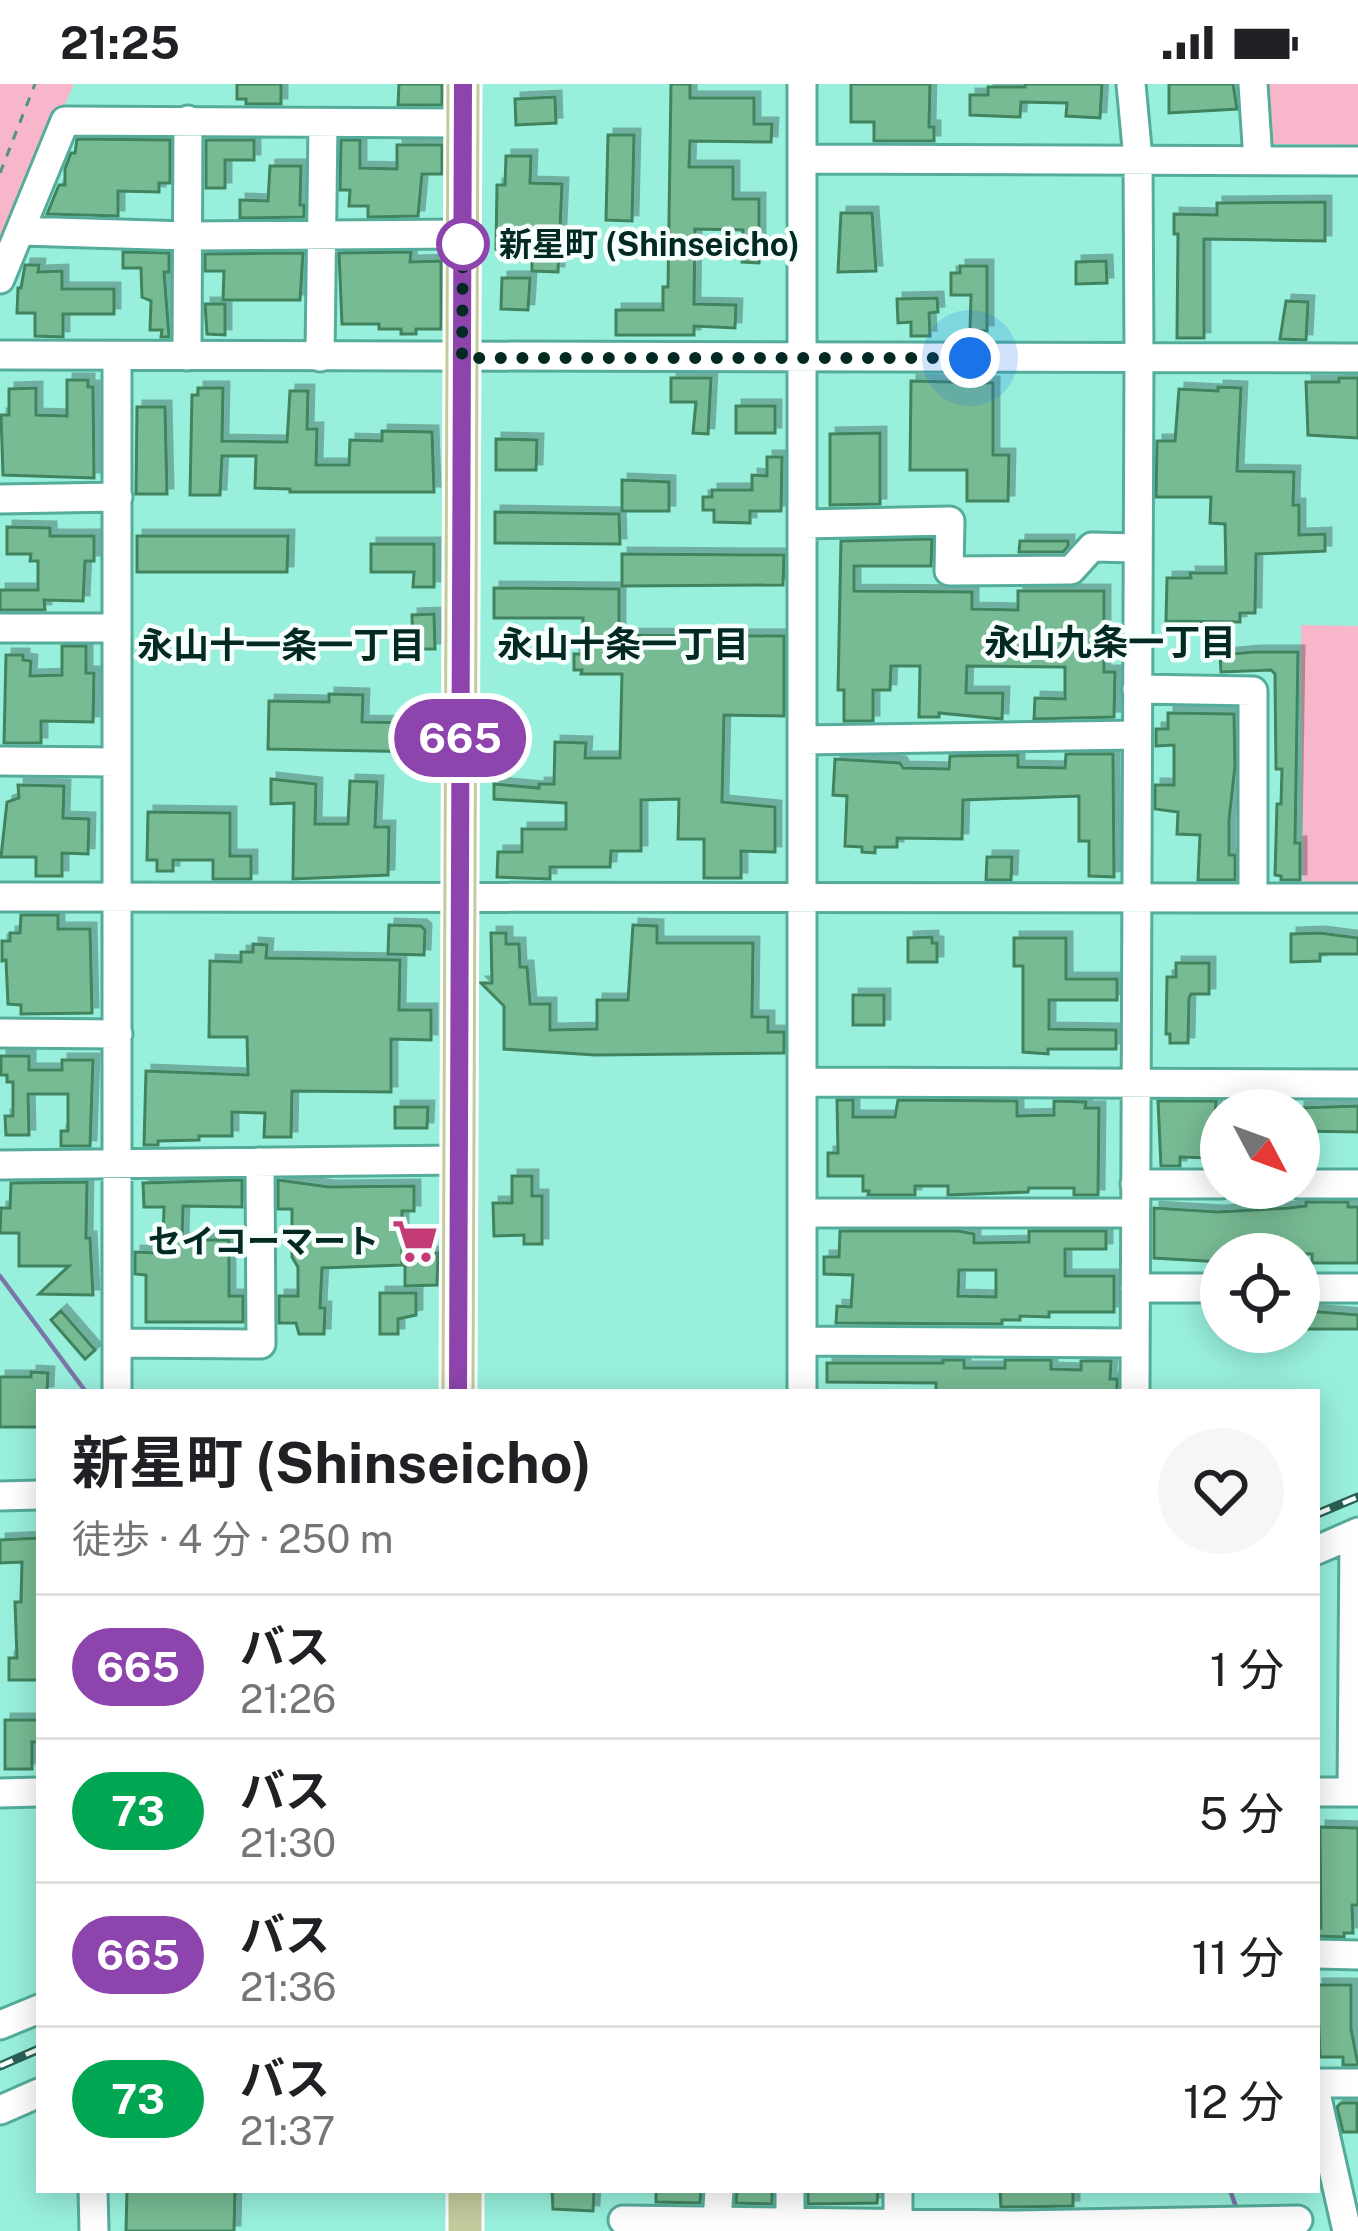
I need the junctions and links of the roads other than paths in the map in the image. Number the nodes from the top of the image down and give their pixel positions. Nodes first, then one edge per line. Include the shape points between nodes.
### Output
1 (463, 84) edge
2 (802, 84) edge
3 (1131, 84) edge
4 (1252, 84) edge
5 (188, 120) junction
6 (323, 123) junction
7 (463, 123) junction
8 (803, 159) junction
9 (1138, 159) junction
10 (1258, 160) junction
11 (1358, 161) edge
12 (21, 231) junction
13 (463, 234) junction
14 (324, 235) junction
15 (187, 236) junction
16 (0, 279) edge
17 (0, 355) edge
18 (117, 356) junction
19 (187, 356) junction
20 (320, 357) junction
21 (462, 358) junction
22 (802, 358) junction
23 (1139, 358) junction
24 (1358, 358) edge
25 (118, 497) junction
26 (0, 499) edge
27 (803, 524) junction
28 (1138, 548) junction
29 (0, 628) edge
30 (117, 628) junction
31 (1138, 689) junction
32 (1137, 735) junction
33 (803, 740) junction
34 (0, 761) edge
35 (117, 762) junction
36 (459, 897) junction
37 (0, 898) edge
38 (118, 898) junction
39 (802, 898) junction
40 (1136, 898) junction
41 (1252, 898) junction
42 (1358, 898) edge
43 (0, 1033) edge
44 (118, 1034) junction
45 (802, 1082) junction
46 (1135, 1084) junction
47 (1358, 1084) edge
48 (460, 1160) junction
49 (260, 1162) junction
50 (117, 1164) junction
51 (0, 1166) edge
52 (1135, 1184) junction
53 (1200, 1184) edge
54 (1320, 1184) edge
55 (1358, 1184) edge
56 (802, 1213) junction
57 (1135, 1213) junction
58 (1135, 1288) junction
59 (1200, 1288) edge
60 (1320, 1288) edge
61 (1358, 1288) edge
62 (802, 1341) junction
63 (118, 1343) junction
64 (1135, 1343) junction
65 (117, 1389) edge
66 (458, 1389) edge
67 (802, 1389) edge
68 (1135, 1389) edge
69 (36, 1495) edge
70 (0, 1496) edge
71 (1356, 1533) edge
72 (1320, 1549) edge
73 (36, 1792) edge
74 (1320, 1792) edge
75 (1355, 1792) edge
76 (0, 1793) edge
77 (1320, 1954) edge
78 (1358, 1954) edge
79 (36, 2010) edge
80 (0, 2025) edge
81 (1320, 2083) edge
82 (1358, 2083) edge
83 (36, 2094) edge
84 (1320, 2109) edge
85 (0, 2110) edge
86 (94, 2193) edge
87 (465, 2193) edge
88 (623, 2193) edge
89 (719, 2193) edge
90 (790, 2193) edge
91 (898, 2193) edge
92 (1292, 2193) edge
93 (717, 2223) junction
94 (790, 2224) junction
95 (623, 2225) edge
96 (1174, 2226) edge
97 (1298, 2226) edge
98 (1351, 2227) edge
99 (898, 2228) edge
100 (1012, 2228) edge
101 (94, 2231) edge
102 (466, 2231) edge

1 - 7 main road
2 - 8 street
3 - 9 street
4 - 10 street
5 - 6 street
5 - 12 street via 64,121
5 - 15 street
6 - 7 street
6 - 14 street
7 - 13 main road
8 - 9 street
8 - 22 street
9 - 10 street
9 - 23 street
10 - 11 street
12 - 15 street
12 - 16 street
13 - 14 street
13 - 21 main road
14 - 15 street
14 - 20 street
15 - 19 street
17 - 18 street
18 - 19 street
18 - 25 street
19 - 20 street
20 - 21 street
21 - 22 street
21 - 36 main road
22 - 23 street
22 - 27 street
23 - 24 street
23 - 28 street
25 - 26 street
25 - 30 street
27 - 28 street via 950,520 950,571 1071,570 1092,548
27 - 33 street
28 - 31 street
29 - 30 street
30 - 35 street
31 - 32 street
31 - 41 street via 1253,691
32 - 33 street
32 - 40 street
33 - 39 street
34 - 35 street
35 - 38 street
36 - 38 street
36 - 39 street
36 - 48 main road
37 - 38 street
38 - 44 street
39 - 40 street
39 - 45 street
40 - 41 street
40 - 46 street
41 - 42 street
43 - 44 street
44 - 50 street
45 - 46 street
45 - 56 street
46 - 47 street
46 - 52 street
48 - 49 street
48 - 66 main road
49 - 50 street
49 - 63 street via 261,1344
50 - 51 street
50 - 63 street
52 - 53 street
52 - 57 street
54 - 55 street
56 - 57 street
56 - 62 street
57 - 58 street
58 - 59 street
58 - 64 street
60 - 61 street
62 - 64 street
62 - 67 street
63 - 65 street
64 - 68 street
69 - 70 street
71 - 72 street
71 - 75 street
73 - 76 street
74 - 75 street
77 - 78 street
79 - 80 street
81 - 82 street
83 - 85 street
84 - 98 street
86 - 101 street
87 - 102 main road
88 - 95 street
89 - 93 street
90 - 94 street
91 - 99 street
92 - 97 street
93 - 94 street
93 - 95 street
94 - 99 street
96 - 97 street
96 - 100 street
99 - 100 street

